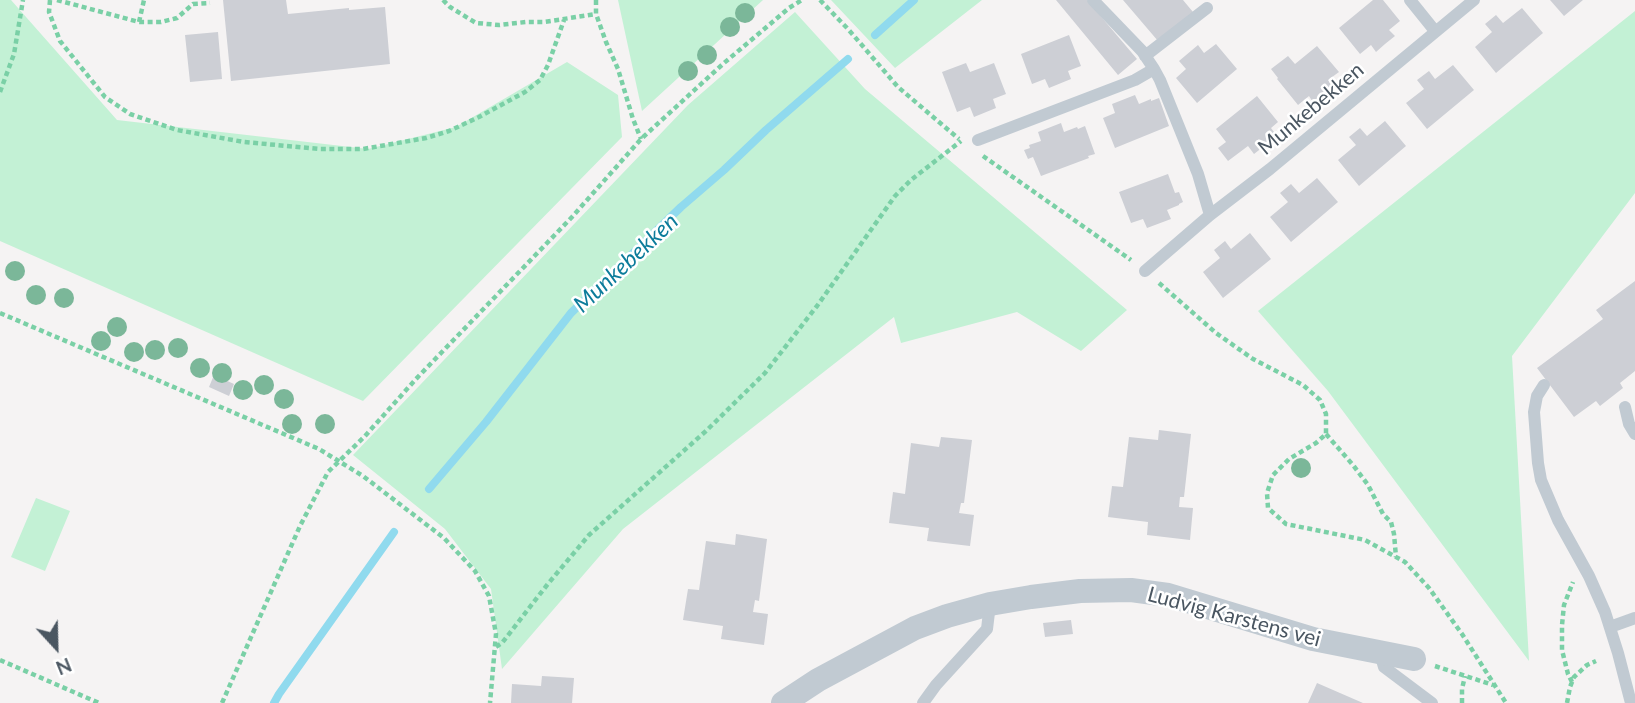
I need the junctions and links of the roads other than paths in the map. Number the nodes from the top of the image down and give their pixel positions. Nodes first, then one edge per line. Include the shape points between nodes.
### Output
1 (1093, 0) edge
2 (1410, 0) edge
3 (1474, 0) edge
4 (1202, 7) edge
5 (1435, 31) junction
6 (1145, 56) junction
7 (1154, 69) junction
8 (978, 139) dead end
9 (1210, 215) junction
10 (1144, 271) road end
11 (1544, 385) dead end
12 (1625, 407) dead end
13 (1635, 434) edge
14 (990, 604) junction
15 (1635, 618) edge
16 (1610, 627) junction
17 (1380, 653) junction
18 (1414, 659) road end
19 (783, 703) edge
20 (923, 703) edge
21 (1432, 703) edge
22 (1631, 703) edge

1 - 6 lane
2 - 5 lane
3 - 5 lane, Munkebekken
4 - 6 lane
5 - 9 lane, Munkebekken
6 - 7 lane
7 - 8 lane
7 - 9 lane
9 - 10 lane, Munkebekken
11 - 16 lane via 1534,412 1541,480
12 - 13 lane
14 - 17 street, Ludvig Karstens vei via 1080,591 1131,590 1168,595 1312,639
14 - 19 street, Ludvig Karstens vei via 896,638
14 - 20 lane via 987,629
15 - 16 lane
16 - 22 lane
17 - 18 street, Ludvig Karstens vei
17 - 21 lane via 1384,667

